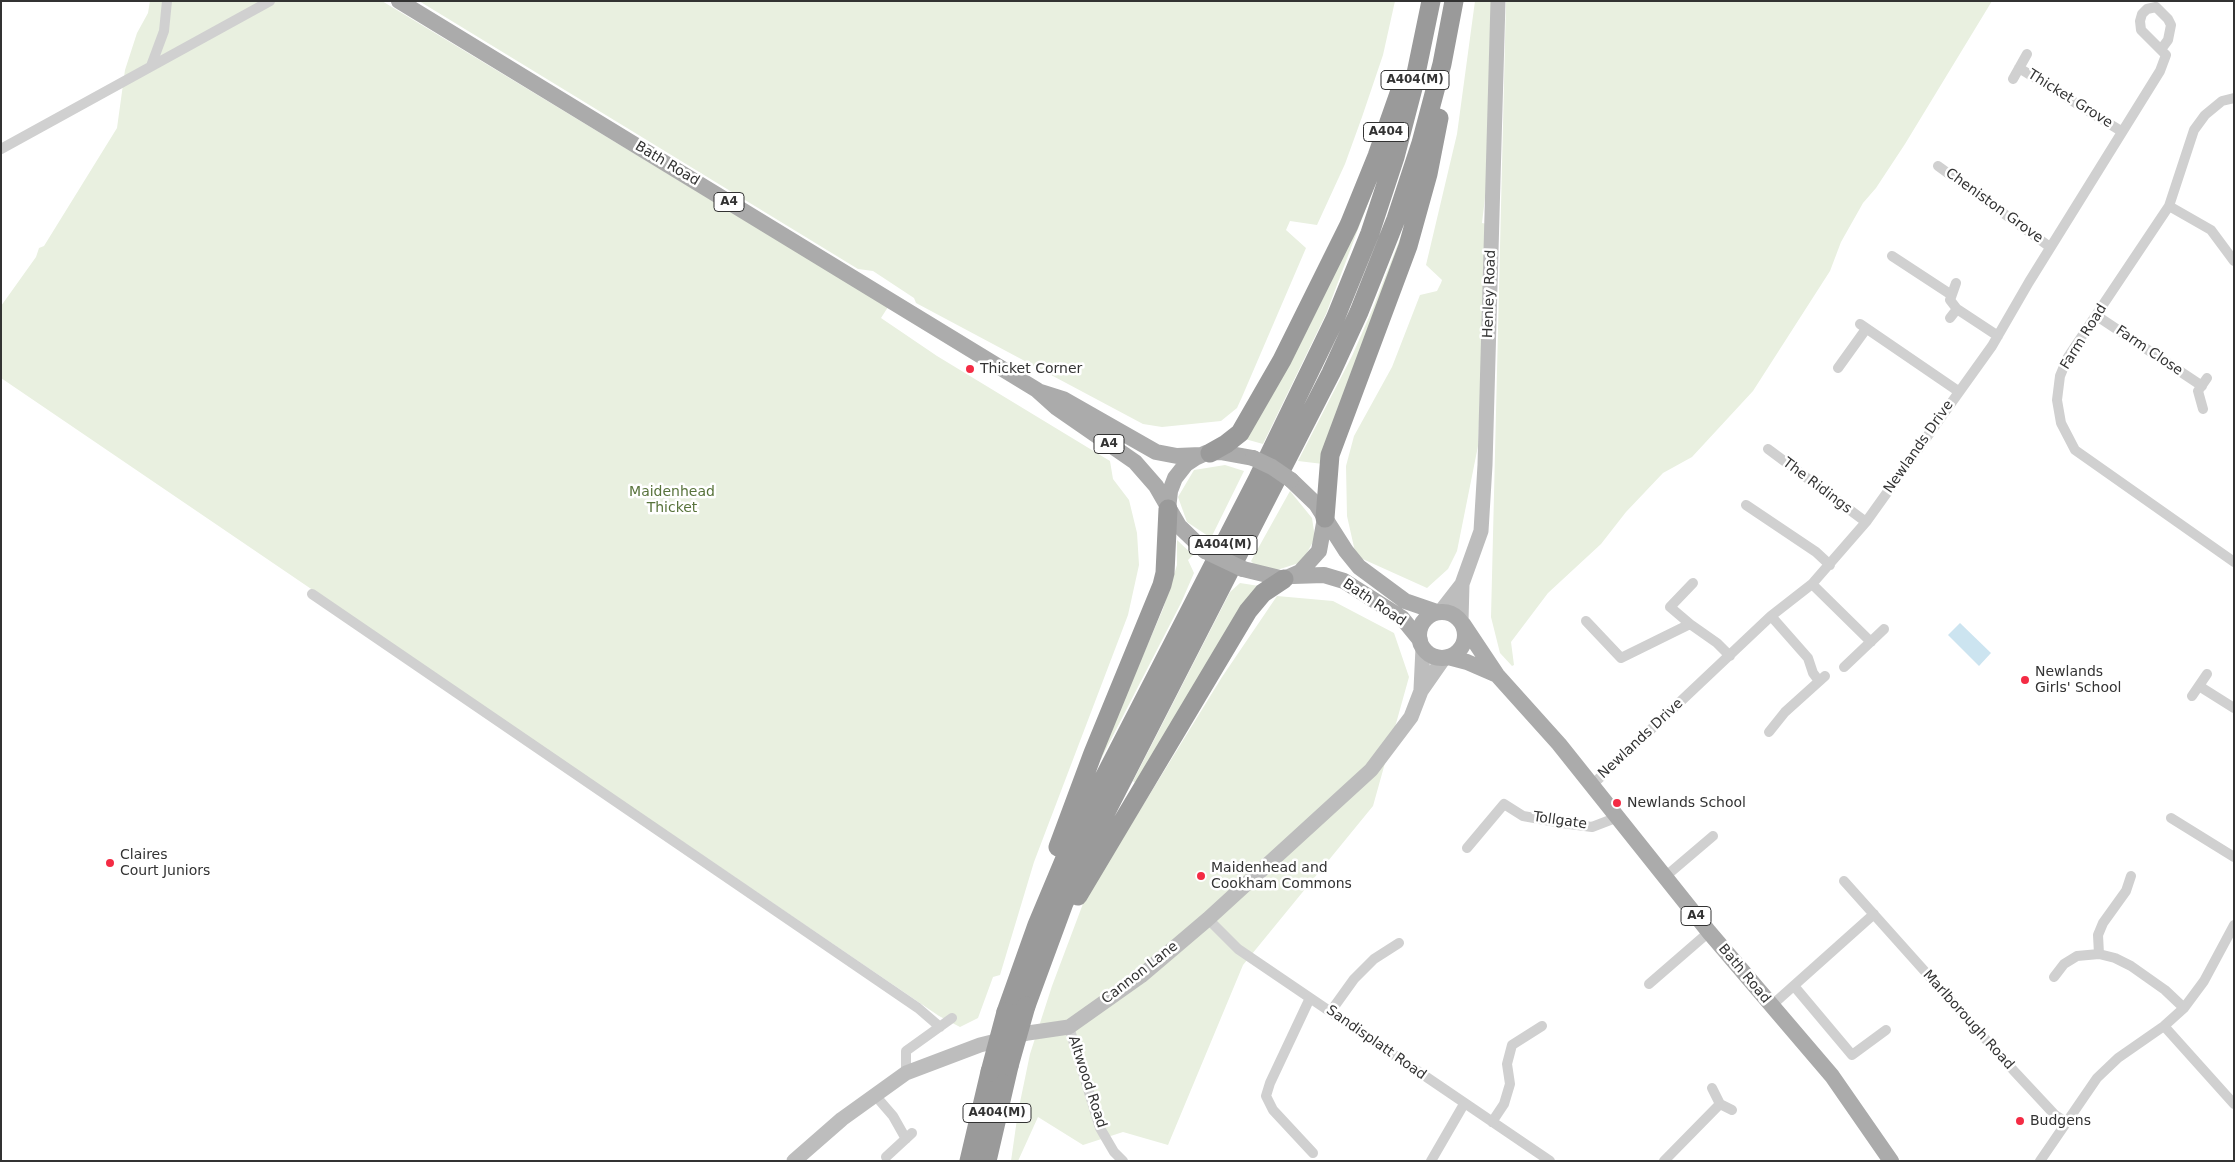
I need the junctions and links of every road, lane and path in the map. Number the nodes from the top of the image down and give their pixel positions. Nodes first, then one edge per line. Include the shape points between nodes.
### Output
1 (167, 1) edge
2 (270, 1) edge
3 (399, 1) edge
4 (1430, 1) edge
5 (1454, 1) edge
6 (1498, 1) edge
7 (1450, 23) junction
8 (2162, 48) dead end
9 (2027, 54) dead end
10 (151, 66) junction
11 (2019, 68) junction
12 (2013, 79) dead end
13 (2234, 98) edge
14 (2121, 131) junction
15 (1, 148) edge
16 (1938, 166) dead end
17 (2169, 206) junction
18 (2050, 247) junction
19 (1892, 256) dead end
20 (2234, 261) edge
21 (1956, 283) dead end
22 (1950, 294) junction
23 (1956, 309) junction
24 (2097, 316) junction
25 (1950, 318) dead end
26 (1998, 336) junction
27 (1838, 368) dead end
28 (1037, 390) junction
29 (1958, 391) junction
30 (2203, 409) dead end
31 (1768, 449) dead end
32 (1205, 454) junction
33 (1746, 506) dead end
34 (1168, 509) junction
35 (1325, 518) junction
36 (1866, 522) junction
37 (2232, 559) edge
38 (1830, 565) junction
39 (1288, 578) junction
40 (1693, 583) dead end
41 (1462, 584) junction
42 (1812, 584) junction
43 (312, 594) dead end
44 (1439, 612) junction
45 (1772, 616) junction
46 (1586, 621) dead end
47 (1462, 622) junction
48 (1690, 624) junction
49 (1884, 629) dead end
50 (1871, 642) junction
51 (1422, 644) junction
52 (1730, 656) junction
53 (1446, 657) junction
54 (1844, 667) dead end
55 (2207, 674) dead end
56 (1497, 675) junction
57 (2199, 686) junction
58 (1422, 691) junction
59 (2192, 696) dead end
60 (2234, 708) edge
61 (1769, 732) dead end
62 (1592, 785) junction
63 (1618, 818) junction
64 (2171, 818) dead end
65 (1713, 836) dead end
66 (1467, 848) dead end
67 (2234, 857) edge
68 (1666, 876) junction
69 (2131, 876) dead end
70 (1844, 881) dead end
71 (1874, 914) junction
72 (1208, 919) junction
73 (1036, 925) junction
74 (2234, 925) edge
75 (1709, 932) junction
76 (1051, 937) junction
77 (1399, 943) dead end
78 (2099, 954) junction
79 (2054, 977) dead end
80 (1649, 984) dead end
81 (1794, 986) junction
82 (1310, 998) junction
83 (1771, 1006) junction
84 (2184, 1008) junction
85 (1331, 1011) junction
86 (952, 1018) dead end
87 (1542, 1026) dead end
88 (2164, 1026) junction
89 (940, 1027) junction
90 (1069, 1027) junction
91 (1886, 1030) dead end
92 (906, 1073) junction
93 (1712, 1088) dead end
94 (874, 1094) junction
95 (1464, 1104) junction
96 (1720, 1104) junction
97 (2234, 1104) edge
98 (1732, 1110) dead end
99 (1492, 1122) junction
100 (2066, 1122) junction
101 (1313, 1153) dead end
102 (886, 1157) dead end
103 (794, 1161) edge
104 (969, 1161) edge
105 (987, 1161) edge
106 (1123, 1161) edge
107 (1431, 1161) edge
108 (1550, 1161) edge
109 (1664, 1161) edge
110 (1890, 1161) edge
111 (2040, 1161) edge

1 - 10 street via 164,31
2 - 10 street
3 - 28 main road, Bath Road / A4
4 - 32 highway, A404 via 1378,156 1334,258 1250,418 1232,440
4 - 73 highway, A404(M) via 1416,78 1394,157 1370,233 1341,304 1266,461 1098,788
5 - 7 highway
6 - 41 street, Henley Road via 1481,532
7 - 35 highway via 1445,91 1428,174 1408,246 1330,455
7 - 76 highway, A404(M) via 1433,100 1408,183 1359,312 1102,820
8 - 14 street, Newlands Drive via 2166,55 2160,71
9 - 11 street, Thicket Grove
10 - 15 street
11 - 12 street, Thicket Grove
11 - 14 street, Thicket Grove
13 - 17 street, Farm Road via 2222,101 2204,115 2194,130
14 - 18 street, Newlands Drive
16 - 18 street, Cheniston Grove
17 - 20 street via 2210,230
17 - 24 street, Farm Road
18 - 26 street, Newlands Drive
19 - 22 street
21 - 22 street
22 - 23 street
23 - 25 street
23 - 26 street
24 - 30 street, Farm Close via 2204,382 2198,391
24 - 37 street, Farm Road via 2068,357 2060,376 2057,400 2061,423 2075,450
26 - 29 street, Newlands Drive
27 - 29 street via 1863,327
28 - 32 main road, Bath Road / A4 via 1063,399 1156,452 1177,456
28 - 34 main road, Bath Road / A4 via 1056,408 1135,462 1152,481
29 - 36 street, Newlands Drive
31 - 36 street, The Ridings
32 - 34 main road via 1186,464 1175,478
32 - 35 main road, bridge via 1234,453 1272,467 1312,498
33 - 38 street via 1816,552
34 - 39 main road, bridge via 1179,526 1205,551 1243,569
34 - 73 highway, A404(M) via 1162,585 1068,816
35 - 39 main road via 1316,556
35 - 44 main road, Bath Road via 1350,557 1366,573 1404,600
36 - 38 street, Newlands Drive
38 - 42 street, Newlands Drive
39 - 51 main road, Bath Road via 1324,575 1344,581 1402,618
39 - 76 highway, A404(M) via 1263,593 1248,610
40 - 48 street via 1670,607
41 - 44 street, Henley Road
41 - 47 street, Henley Road
42 - 45 street, Newlands Drive
42 - 50 street
43 - 89 street via 918,1008
44 - 47 main road via 1454,615
44 - 51 main road via 1421,625
45 - 52 street, Newlands Drive
45 - 61 street via 1808,658 1813,673 1822,678 1784,712
46 - 48 street via 1621,658
47 - 53 main road via 1465,633 1462,646
47 - 56 main road, Bath Road / A4
48 - 52 street
49 - 50 street
50 - 54 street
51 - 53 main road via 1432,655
51 - 58 street, Cannon Lane
52 - 62 street, Newlands Drive
53 - 56 main road, Bath Road / A4
53 - 58 street, Cannon Lane
55 - 57 street
56 - 62 main road, Bath Road / A4
57 - 59 street
57 - 60 street
58 - 72 street, Cannon Lane via 1411,717 1371,770
62 - 63 main road, Bath Road / A4
63 - 66 street, Tollgate via 1592,827 1523,816 1504,804
63 - 68 main road, Bath Road / A4
64 - 67 street
65 - 68 street
68 - 75 main road, Bath Road / A4
69 - 78 street via 2126,891 2098,935
70 - 71 street, Marlborough Road
71 - 81 street
71 - 100 street, Marlborough Road via 2018,1075 2055,1115
72 - 82 street, Sandisplatt Road via 1238,948
72 - 90 street, Cannon Lane via 1141,976
73 - 104 highway, A404(M), bridge via 1006,1012
74 - 84 street via 2204,981
75 - 80 street
75 - 83 main road, Bath Road / A4
76 - 105 highway, A404(M), bridge via 1026,1006
77 - 85 street via 1374,959 1354,979
78 - 79 street via 2077,956 2064,964
78 - 84 street via 2131,966
81 - 83 street
81 - 91 street via 1852,1055
82 - 85 street, Sandisplatt Road
82 - 101 street via 1266,1096 1273,1110
83 - 110 main road, Bath Road / A4 via 1832,1076
84 - 88 street
85 - 95 street, Sandisplatt Road
86 - 89 street
87 - 99 street via 1512,1045 1507,1064 1510,1084 1504,1104
88 - 97 street
88 - 100 street via 2118,1058 2097,1078
89 - 92 street via 906,1051
90 - 92 street, Cannon Lane via 1028,1032 980,1045
90 - 106 street, Altwood Road via 1100,1128
92 - 94 street, Cannon Lane
93 - 96 street
94 - 102 street via 909,1136
94 - 103 street, Cannon Lane
95 - 99 street, Sandisplatt Road
95 - 107 street
96 - 98 street
96 - 109 street
99 - 108 street, Sandisplatt Road
100 - 111 street

